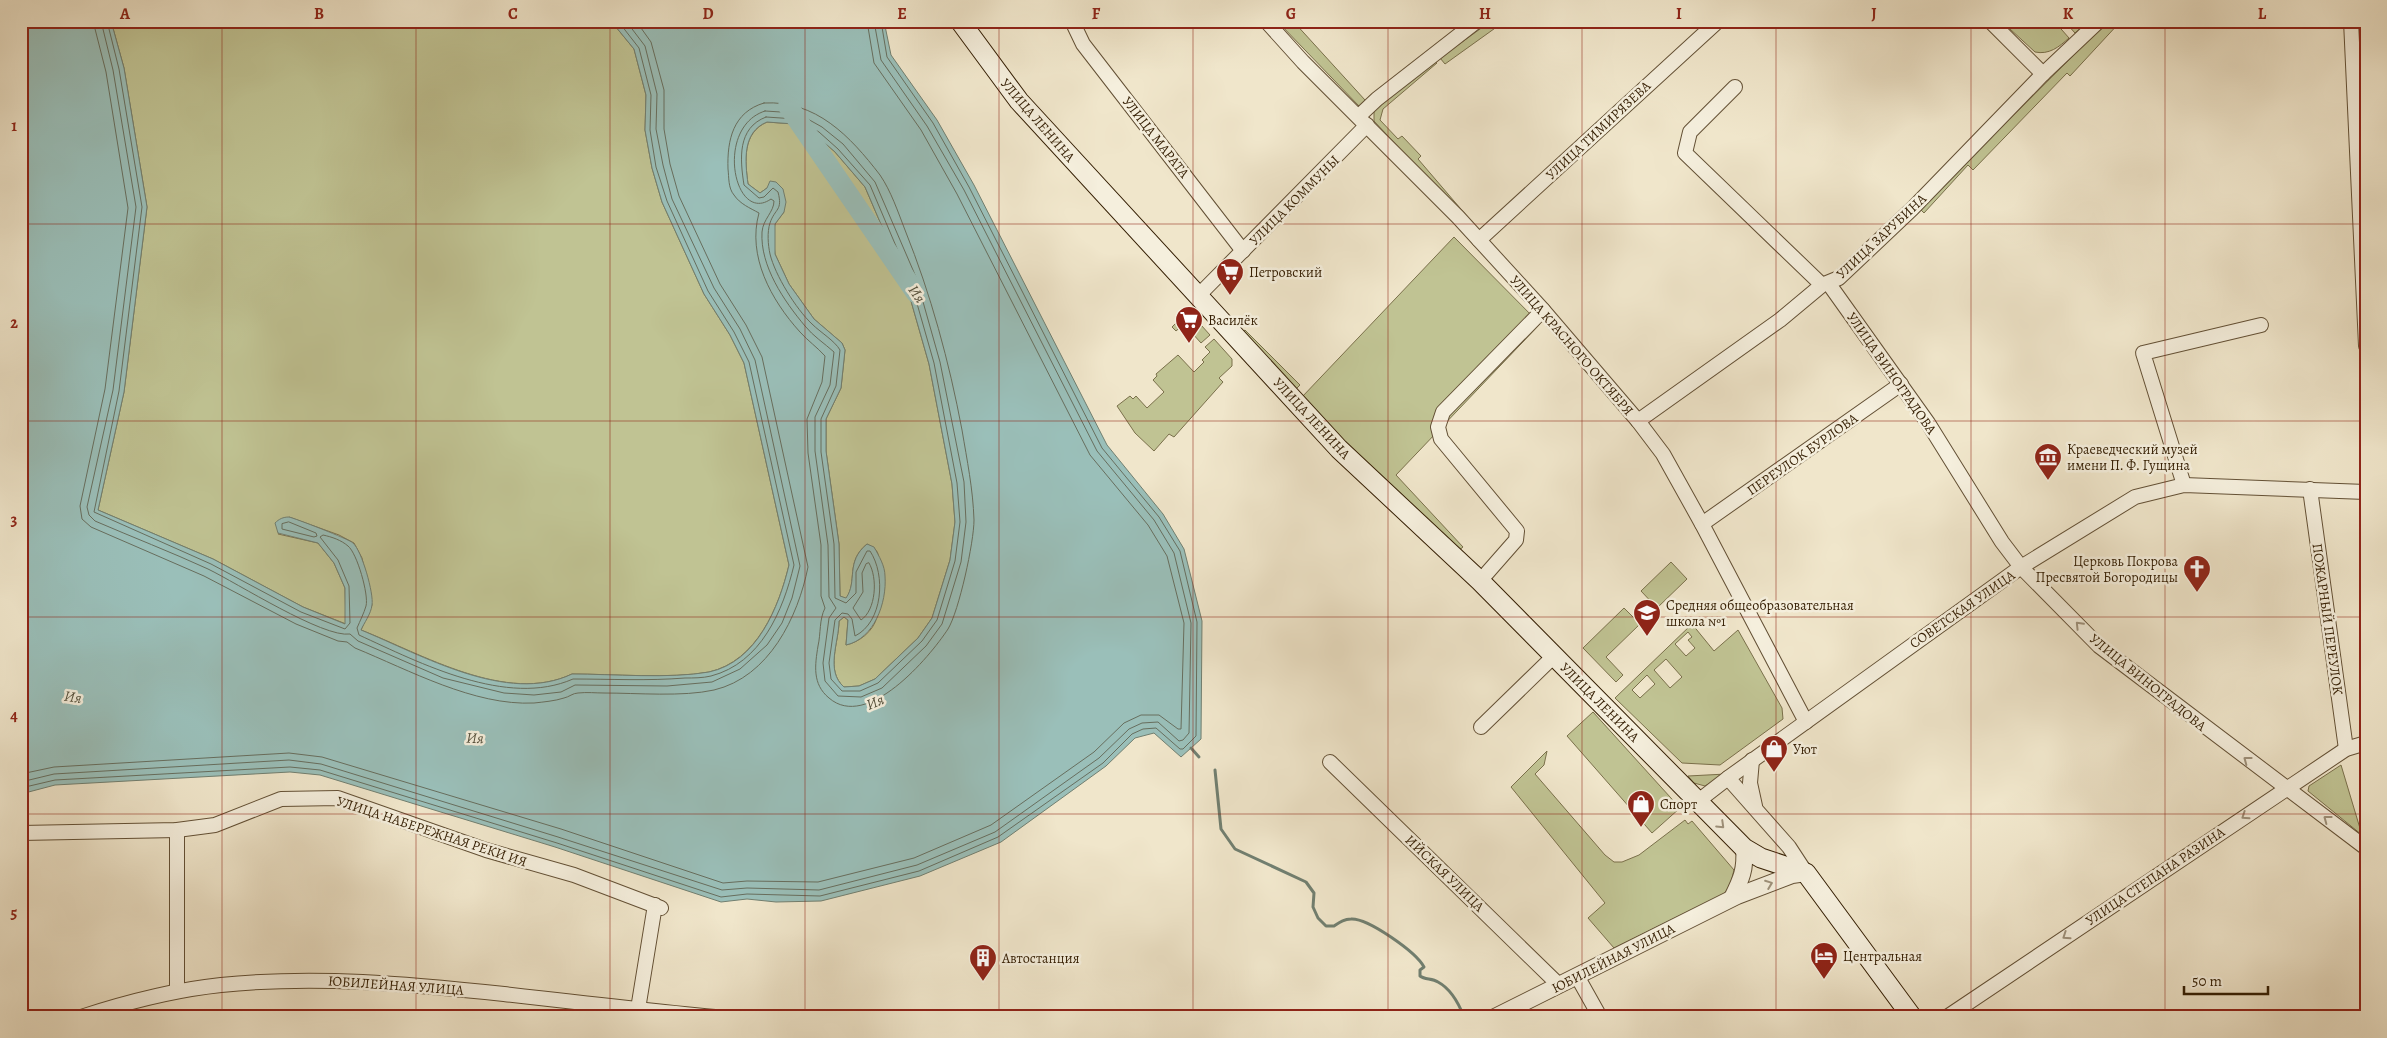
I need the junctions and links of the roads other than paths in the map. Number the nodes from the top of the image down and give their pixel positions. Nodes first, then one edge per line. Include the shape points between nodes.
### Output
1 (960, 21) edge
2 (1072, 21) edge
3 (1266, 21) edge
4 (1477, 21) edge
5 (1718, 21) edge
6 (1990, 21) edge
7 (2099, 21) edge
8 (2352, 21) edge
9 (2043, 74) junction
10 (1735, 87) dead end
11 (1363, 120) junction
12 (2362, 212) edge
13 (1479, 240) junction
14 (1243, 251) junction
15 (1825, 284) junction
16 (1198, 296) junction
17 (1542, 310) junction
18 (2261, 325) dead end
19 (2366, 346) edge
20 (1901, 384) junction
21 (1638, 420) junction
22 (2184, 484) junction
23 (2310, 489) junction
24 (2366, 492) edge
25 (1702, 524) junction
26 (2021, 567) junction
27 (1480, 581) junction
28 (1554, 656) junction
29 (1806, 722) junction
30 (1481, 728) dead end
31 (2366, 743) edge
32 (2346, 749) junction
33 (1752, 760) junction
34 (1330, 762) dead end
35 (1728, 778) junction
36 (2286, 789) junction
37 (1693, 797) junction
38 (1755, 808) junction
39 (177, 830) junction
40 (21, 833) edge
41 (1782, 838) junction
42 (1744, 848) junction
43 (2366, 848) edge
44 (1761, 858) junction
45 (1806, 873) junction
46 (1732, 898) junction
47 (1576, 976) junction
48 (1559, 985) junction
49 (177, 991) junction
50 (638, 1009) junction
51 (112, 1012) edge
52 (1498, 1015) edge
53 (81, 1017) edge
54 (715, 1017) edge
55 (1600, 1017) edge
56 (1912, 1017) edge
57 (1947, 1017) edge

1 - 16 main road, УЛИЦА ЛЕНИНА via 1018,102
2 - 14 street, УЛИЦА МАРАТА via 1083,44
3 - 11 street, УЛИЦА КРАСНОГО ОКТЯБРЯ
4 - 11 street, УЛИЦА КОММУНЫ via 1377,99
5 - 13 street, УЛИЦА ТИМИРЯЗЕВА
6 - 9 street
7 - 9 street, УЛИЦА ЗАРУБИНА
8 - 12 street
9 - 15 street, УЛИЦА ЗАРУБИНА via 1904,216 1844,273
10 - 15 street, УЛИЦА ВИНОГРАДОВА via 1690,132 1685,153
11 - 13 street, УЛИЦА КРАСНОГО ОКТЯБРЯ
11 - 14 street, УЛИЦА КОММУНЫ
12 - 19 street
13 - 17 street, УЛИЦА КРАСНОГО ОКТЯБРЯ
14 - 16 street, УЛИЦА КОММУНЫ
15 - 20 street, УЛИЦА ВИНОГРАДОВА
15 - 21 street, УЛИЦА ЗАРУБИНА via 1780,320
16 - 27 main road, УЛИЦА ЛЕНИНА via 1339,449
17 - 21 street, УЛИЦА КРАСНОГО ОКТЯБРЯ
17 - 27 street via 1444,412 1438,427 1441,439 1517,531 1516,540
18 - 22 street via 2143,353
20 - 25 street, ПЕРЕУЛОК БУРЛОВА
20 - 26 street, УЛИЦА ВИНОГРАДОВА
21 - 25 street, УЛИЦА КРАСНОГО ОКТЯБРЯ via 1662,454
22 - 23 street, СОВЕТСКАЯ УЛИЦА
22 - 26 street, СОВЕТСКАЯ УЛИЦА via 2156,490 2120,505
23 - 24 street, СОВЕТСКАЯ УЛИЦА
23 - 32 street, ПОЖАРНЫЙ ПЕРЕУЛОК
25 - 29 street, УЛИЦА КРАСНОГО ОКТЯБРЯ
26 - 29 street, СОВЕТСКАЯ УЛИЦА
36 -> 26 street, УЛИЦА ВИНОГРАДОВА via 2099,646
27 - 28 main road, УЛИЦА ЛЕНИНА
28 - 30 street
28 - 37 main road, УЛИЦА ЛЕНИНА
29 - 33 street, СОВЕТСКАЯ УЛИЦА
31 - 32 street, УЛИЦА СТЕПАНА РАЗИНА
32 - 36 street, УЛИЦА СТЕПАНА РАЗИНА
33 - 35 street, СОВЕТСКАЯ УЛИЦА
33 - 38 street via 1750,783
34 - 48 street, ИЙСКАЯ УЛИЦА
35 - 37 street, СОВЕТСКАЯ УЛИЦА via 1713,789
35 - 38 street
43 -> 36 street, УЛИЦА ВИНОГРАДОВА
36 -> 57 street, УЛИЦА СТЕПАНА РАЗИНА
37 -> 42 main road, УЛИЦА ЛЕНИНА
38 - 41 street
39 - 40 street, УЛИЦА НАБЕРЕЖНАЯ РЕКИ ИЯ
39 - 49 street
39 - 50 street, УЛИЦА НАБЕРЕЖНАЯ РЕКИ ИЯ via 215,825 281,799 338,798 413,826 574,875 658,906
41 - 44 street via 1782,846 1776,853 1769,858
41 - 45 street
42 - 44 main road, УЛИЦА ЛЕНИНА
42 - 46 street via 1746,866
44 - 45 main road, УЛИЦА ЛЕНИНА
46 -> 45 street, ЮБИЛЕЙНАЯ УЛИЦА via 1792,875
45 - 56 main road
46 - 47 street, ЮБИЛЕЙНАЯ УЛИЦА
47 - 48 street, ЮБИЛЕЙНАЯ УЛИЦА
47 - 55 street
48 - 52 street, ЮБИЛЕЙНАЯ УЛИЦА
49 - 50 street, ЮБИЛЕЙНАЯ УЛИЦА via 251,982 341,980
49 - 51 street, ЮБИЛЕЙНАЯ УЛИЦА
50 - 54 street, ЮБИЛЕЙНАЯ УЛИЦА
51 - 53 street, ЮБИЛЕЙНАЯ УЛИЦА

